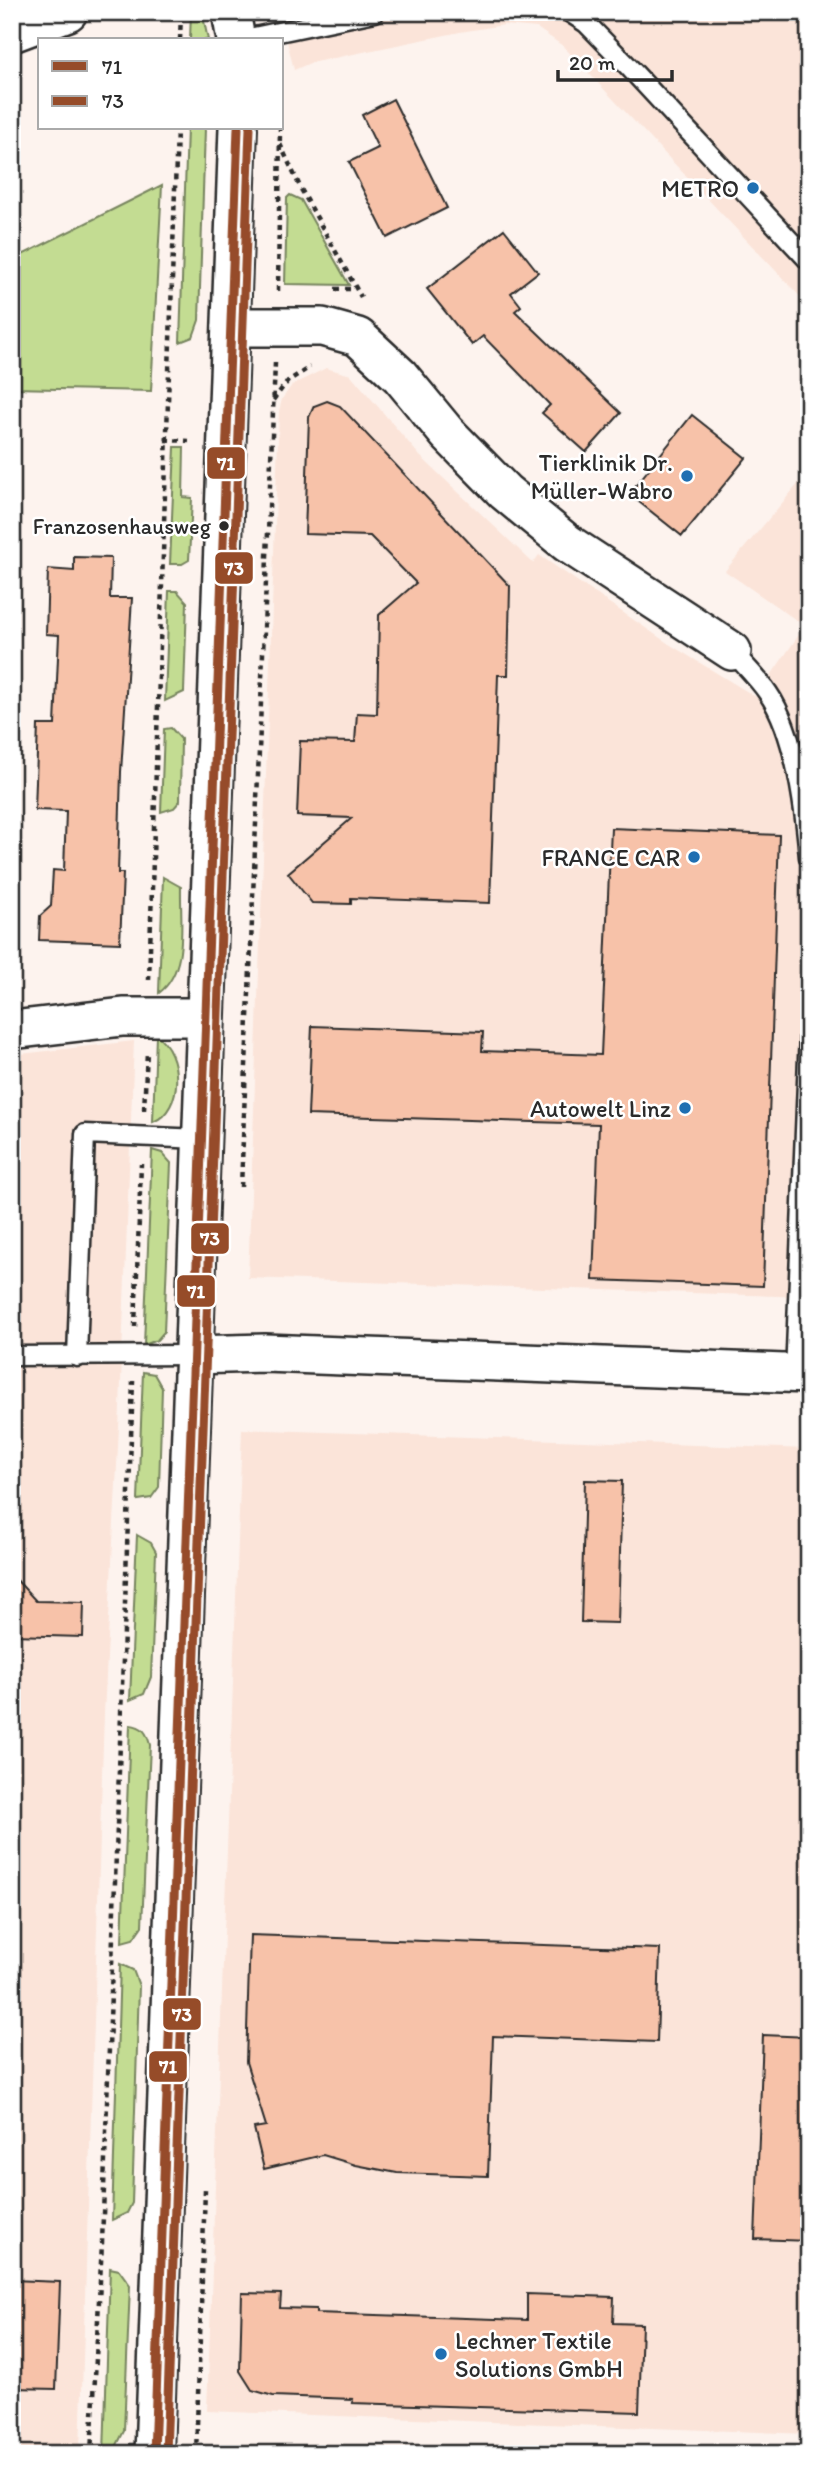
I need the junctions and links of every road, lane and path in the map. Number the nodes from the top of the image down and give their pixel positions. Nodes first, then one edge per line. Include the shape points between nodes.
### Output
1 (68, 12) edge
2 (181, 12) edge
3 (231, 12) edge
4 (375, 12) edge
5 (569, 12) edge
6 (326, 17) edge
7 (12, 33) edge
8 (180, 38) edge
9 (238, 38) edge
10 (246, 38) edge
11 (177, 130) edge
12 (238, 130) edge
13 (280, 130) edge
14 (809, 261) edge
15 (231, 327) junction
16 (277, 327) junction
17 (165, 440) junction
18 (190, 441) dead end
19 (732, 652) joint
20 (809, 857) edge
21 (148, 1015) junction
22 (205, 1017) junction
23 (12, 1030) edge
24 (809, 1033) edge
25 (142, 1137) junction
26 (201, 1139) junction
27 (240, 1201) dead end
28 (193, 1355) junction
29 (12, 1356) edge
30 (77, 1357) junction
31 (134, 1357) junction
32 (802, 1374) edge
33 (205, 2176) dead end
34 (91, 2454) edge
35 (154, 2454) edge
36 (196, 2454) edge

1 - 7 street
2 - 8 path
3 - 9 street
4 - 6 lane
5 - 14 lane via 619,57
6 - 10 lane
11 - 17 path
12 - 15 street
13 - 16 path
15 - 16 street
15 - 22 street
16 - 19 street via 321,327 358,337 400,376 505,492 567,543
16 - 27 path
17 - 18 path
17 - 21 path
19 - 20 lane via 769,695 788,741 805,806
21 - 22 street
21 - 23 street
21 - 25 path
22 - 26 street
24 - 32 lane
25 - 26 lane
25 - 30 lane via 85,1134
25 - 31 path
26 - 28 street
28 - 31 lane
28 - 32 street via 265,1353
28 - 35 street
29 - 30 lane
30 - 31 lane
31 - 34 path via 103,2242
33 - 36 path

